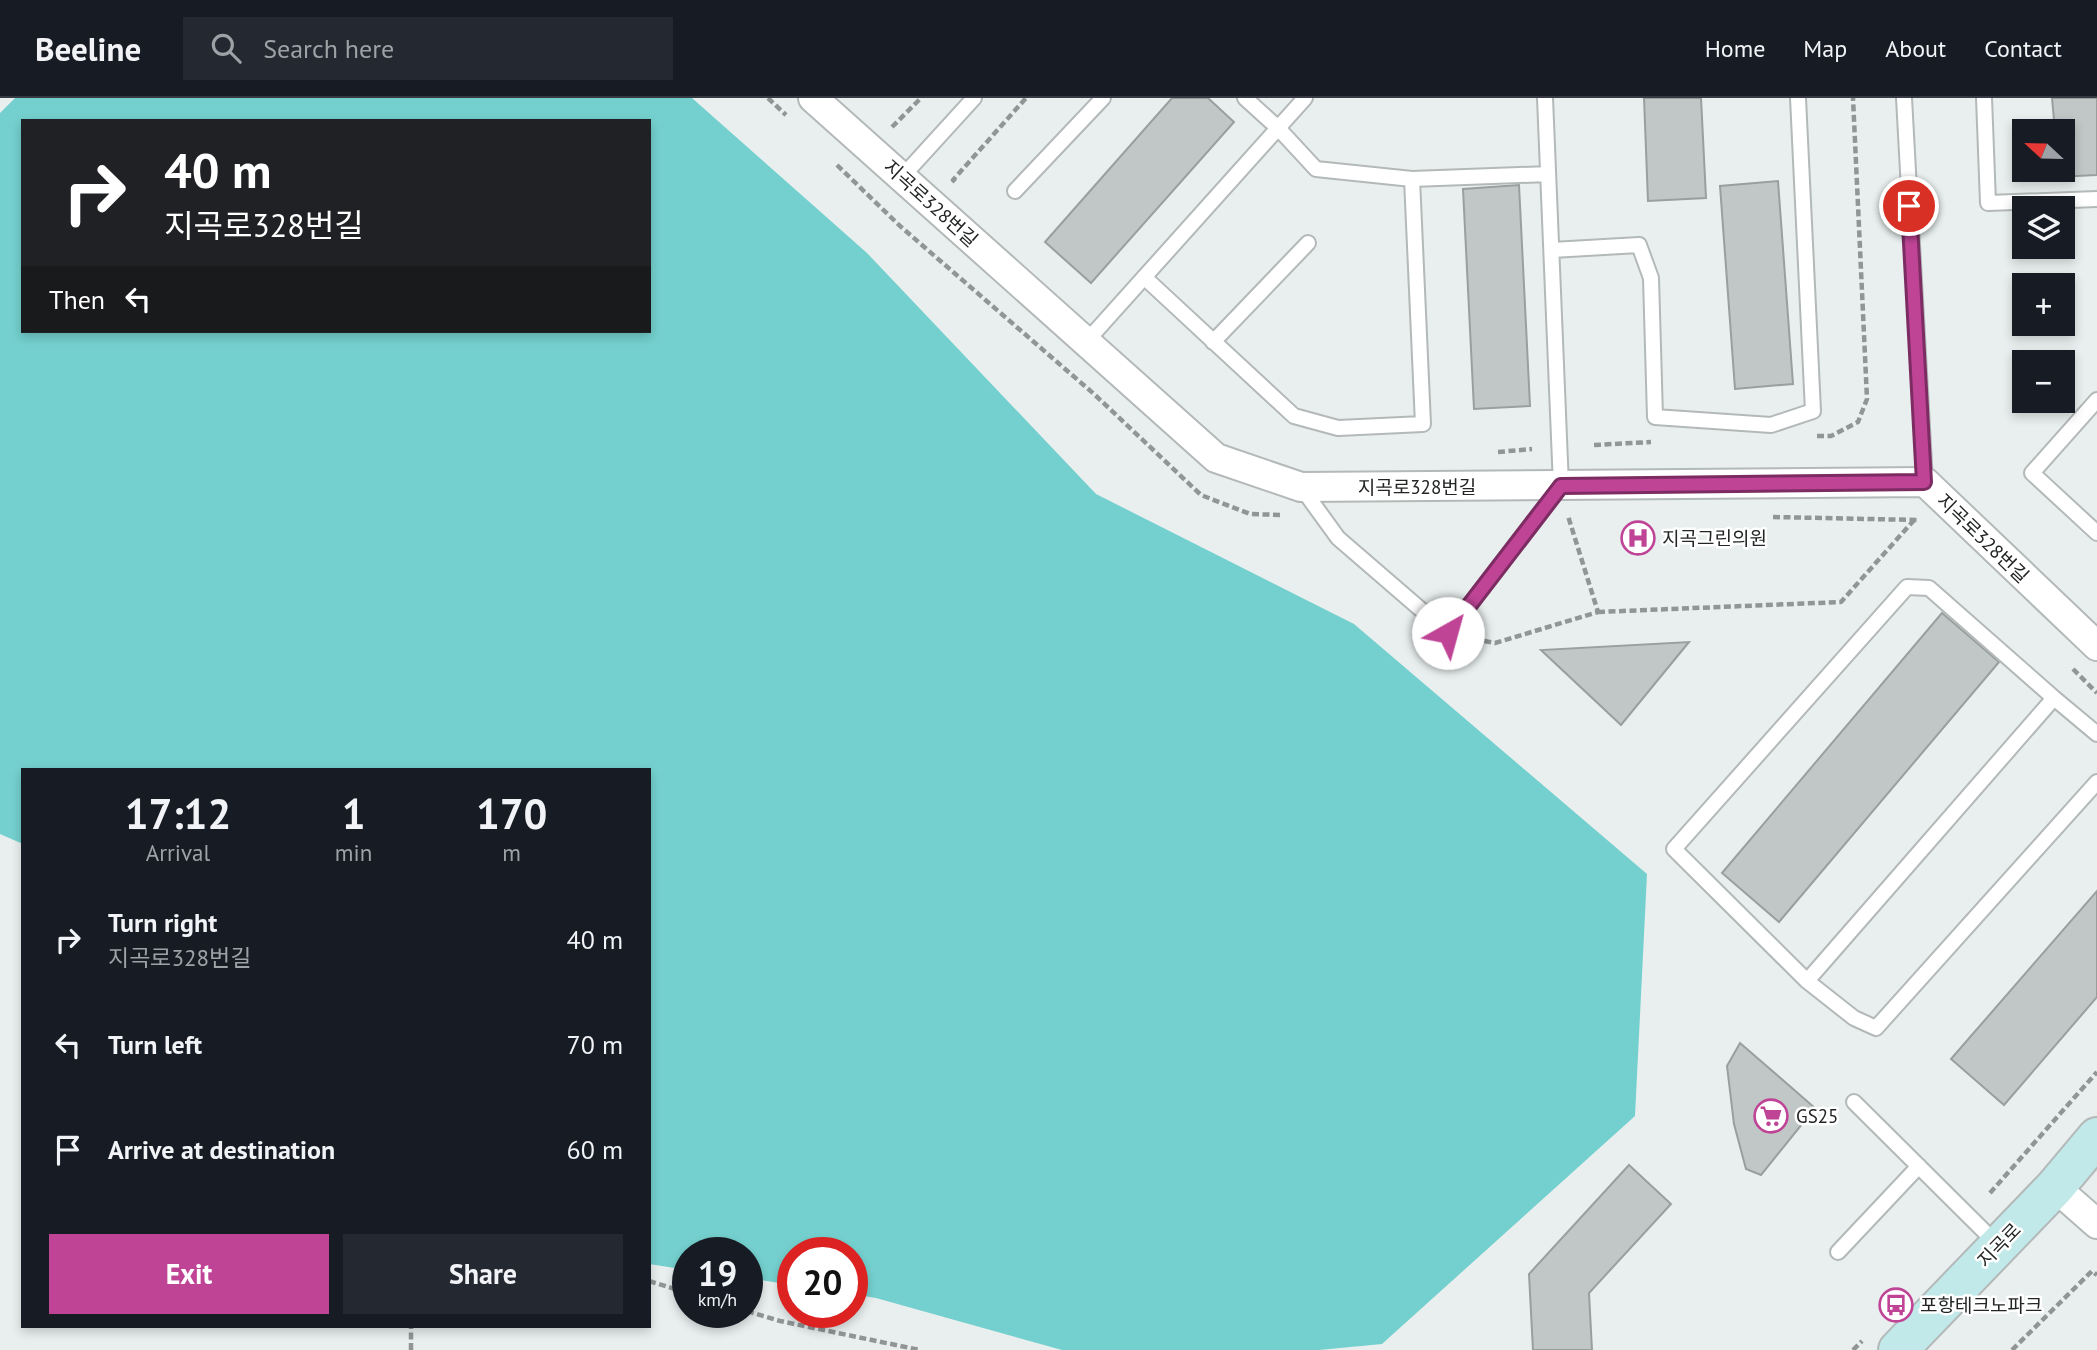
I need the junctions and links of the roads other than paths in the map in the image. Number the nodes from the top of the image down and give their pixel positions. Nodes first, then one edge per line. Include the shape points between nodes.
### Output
1 (813, 98) edge
2 (974, 98) edge
3 (1103, 98) edge
4 (1245, 98) edge
5 (1305, 98) edge
6 (1545, 98) edge
7 (1798, 98) edge
8 (1904, 98) edge
9 (1984, 98) edge
10 (1278, 128) junction
11 (1548, 174) junction
12 (902, 177) junction
13 (1412, 178) junction
14 (1015, 191) dead end
15 (2097, 199) edge
16 (1308, 243) dead end
17 (1552, 250) junction
18 (1144, 277) junction
19 (1086, 342) junction
20 (1213, 342) junction
21 (2097, 400) edge
22 (1924, 482) junction
23 (1300, 486) junction
24 (1564, 499) junction
25 (2097, 533) edge
26 (2097, 646) edge
27 (2054, 698) junction
28 (2097, 734) edge
29 (2097, 782) edge
30 (1807, 981) junction
31 (1854, 1102) dead end
32 (2097, 1137) edge
33 (1919, 1167) junction
34 (2054, 1187) junction
35 (2097, 1224) edge
36 (1999, 1245) junction
37 (1838, 1252) dead end
38 (1898, 1350) edge

1 - 12 street, 지곡로328번길
2 - 12 lane
3 - 14 lane
4 - 10 lane
5 - 10 lane
6 - 11 lane
7 - 17 lane via 1813,411 1771,425 1655,417 1651,278 1639,245
8 - 22 lane
9 - 15 lane via 1988,203
10 - 13 lane via 1317,169
10 - 18 lane
11 - 13 lane
11 - 17 lane
12 - 19 street, 지곡로328번길
13 - 20 lane via 1423,424 1338,428 1294,416
16 - 20 lane
17 - 24 lane
18 - 19 lane
18 - 20 lane
19 - 23 street, 지곡로328번길 via 1216,458
21 - 25 lane via 2032,473
22 - 24 street, 지곡로328번길
22 - 26 street, 지곡로328번길
23 - 24 street, 지곡로328번길
23 - 24 lane via 1338,538 1448,633
27 - 28 lane
27 - 30 lane
27 - 30 lane via 1929,588 1907,587 1674,849
29 - 30 lane via 1876,1028 1854,1018
31 - 33 lane
32 - 34 main road, 지곡로
33 - 36 lane
33 - 37 lane
34 - 35 street
34 - 36 main road, 지곡로
36 - 38 main road, 지곡로

